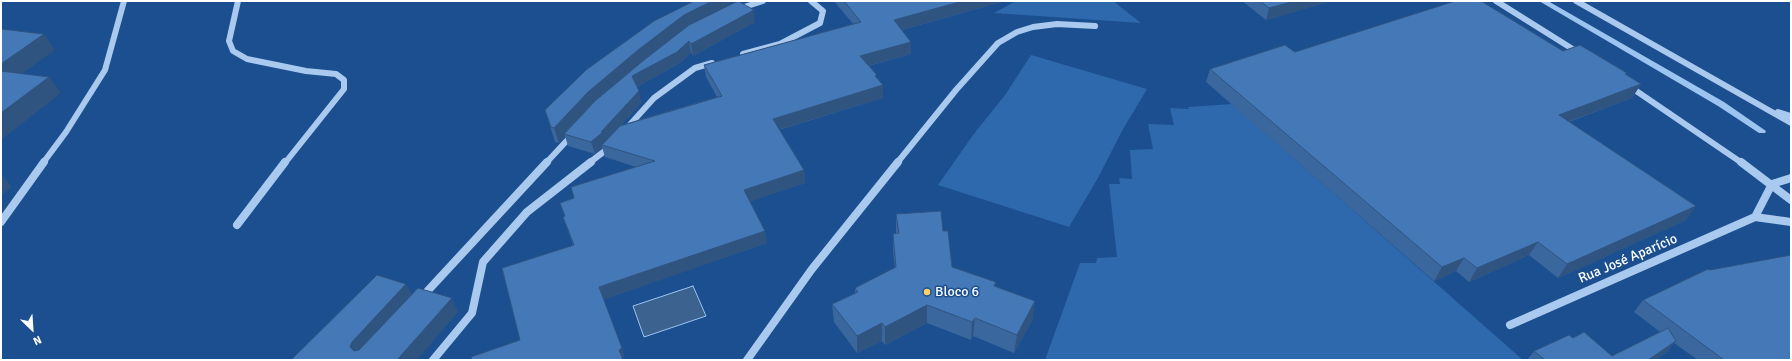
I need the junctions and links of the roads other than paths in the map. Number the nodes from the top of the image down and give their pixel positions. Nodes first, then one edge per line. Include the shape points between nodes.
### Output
1 (124, 1) edge
2 (238, 1) edge
3 (763, 1) edge
4 (811, 1) edge
5 (1496, 1) edge
6 (1576, 1) edge
7 (728, 14) edge
8 (1095, 26) dead end
9 (1583, 56) edge
10 (734, 57) edge
11 (718, 61) edge
12 (1623, 82) edge
13 (1764, 108) junction
14 (1791, 116) edge
15 (1791, 123) edge
16 (579, 128) edge
17 (1788, 179) edge
18 (1772, 184) junction
19 (1791, 200) edge
20 (1756, 217) junction
21 (1, 222) edge
22 (1791, 222) edge
23 (237, 225) dead end
24 (413, 306) edge
25 (1510, 325) dead end
26 (433, 360) edge
27 (746, 360) edge

1 - 21 street via 105,70 66,132
2 - 23 street via 229,41 233,51 246,58 306,72 336,74 344,80 344,89
3 - 7 street via 741,7
4 - 10 street via 823,11 820,23 780,44
5 - 9 street
6 - 13 street
8 - 27 street via 1057,24 1033,27 1017,32 998,43 956,90 812,269
11 - 26 street via 695,68 654,98 605,152 527,212 483,262 472,313
12 - 18 street
13 - 14 street
13 - 15 street
16 - 24 street
17 - 18 street
18 - 19 street
18 - 20 street
20 - 22 street
20 - 25 street, Rua José Aparício

